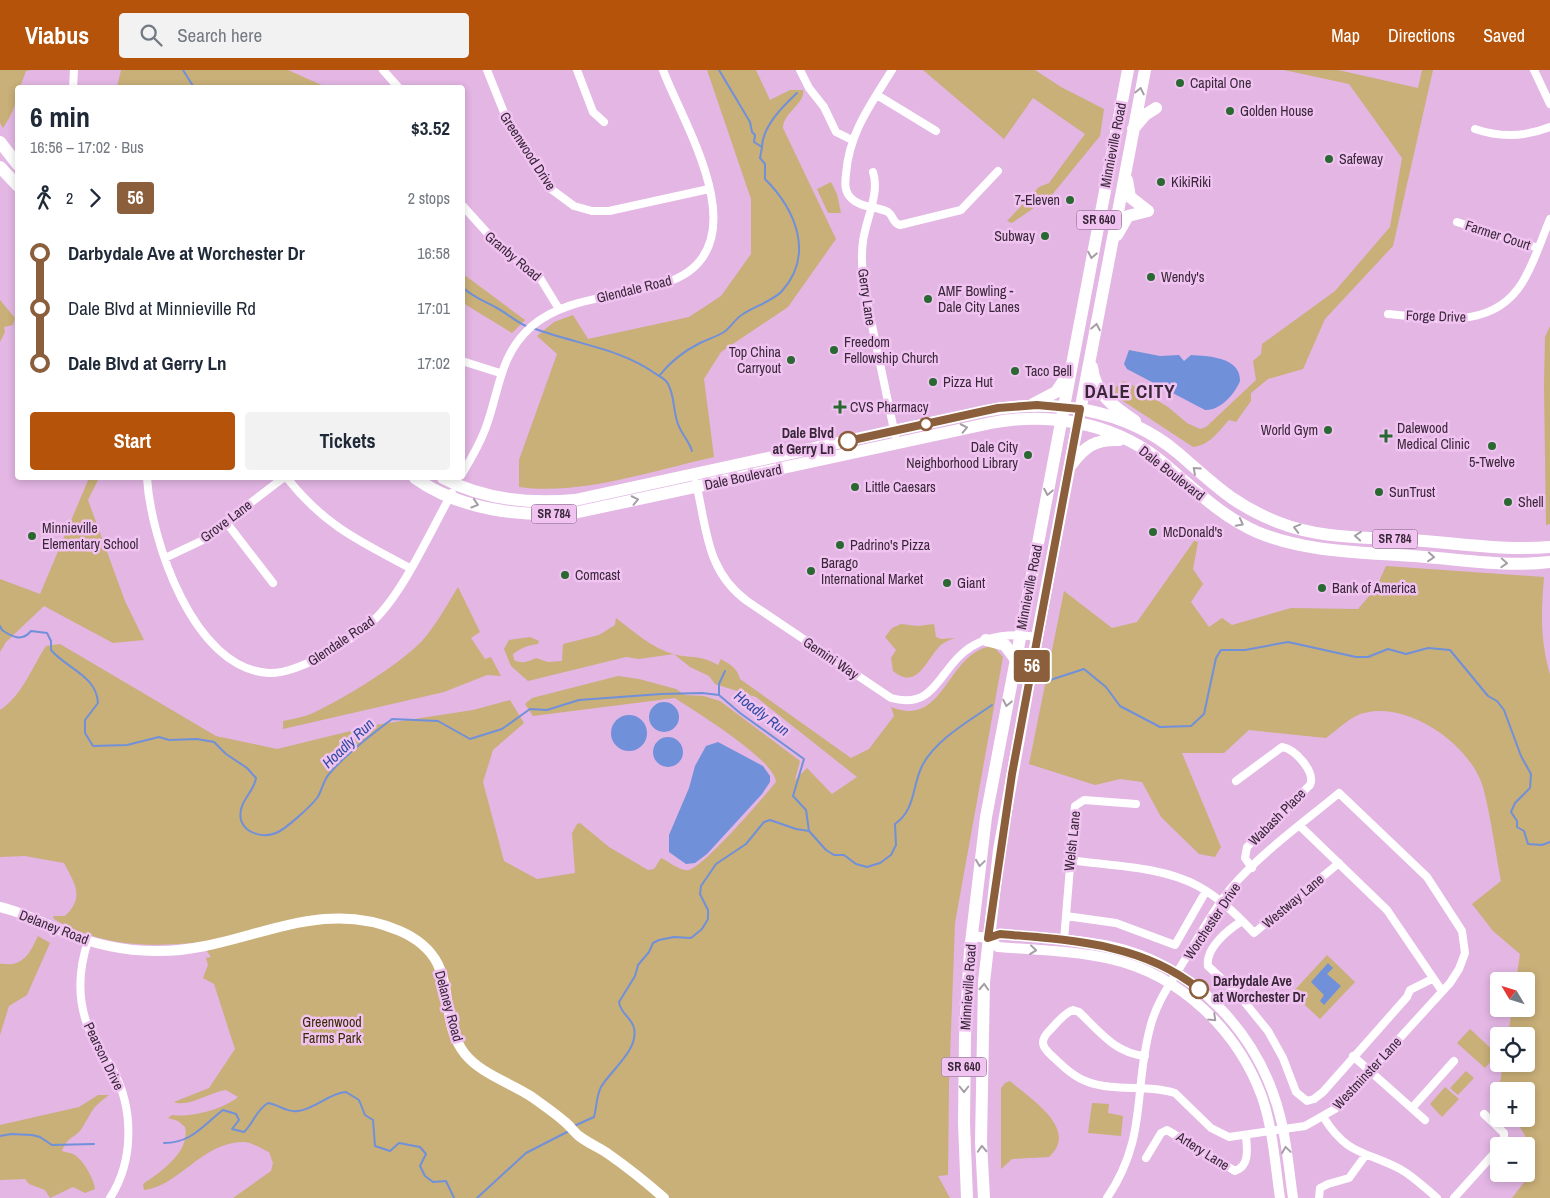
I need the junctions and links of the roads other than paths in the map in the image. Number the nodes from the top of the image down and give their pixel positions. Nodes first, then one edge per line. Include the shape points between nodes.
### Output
1 (74, 70) edge
2 (384, 70) edge
3 (487, 70) edge
4 (577, 70) edge
5 (663, 70) edge
6 (800, 70) edge
7 (892, 70) edge
8 (1128, 70) edge
9 (1145, 70) edge
10 (1534, 70) edge
11 (73, 85) edge
12 (396, 85) edge
13 (877, 95) junction
14 (1550, 104) edge
15 (1156, 108) dead end
16 (604, 122) dead end
17 (1550, 126) edge
18 (1133, 129) junction
19 (1475, 129) dead end
20 (936, 131) dead end
21 (852, 140) junction
22 (0, 142) edge
23 (15, 161) edge
24 (0, 166) edge
25 (1126, 168) junction
26 (998, 171) dead end
27 (873, 172) dead end
28 (15, 183) edge
29 (709, 189) junction
30 (870, 207) junction
31 (465, 208) edge
32 (1550, 219) edge
33 (1457, 222) dead end
34 (1111, 246) junction
35 (1538, 248) junction
36 (559, 309) junction
37 (1388, 314) dead end
38 (1091, 354) junction
39 (465, 362) edge
40 (1070, 370) junction
41 (500, 373) junction
42 (1029, 406) junction
43 (1064, 407) junction
44 (1080, 409) junction
45 (1023, 418) junction
46 (1061, 420) junction
47 (1077, 423) junction
48 (894, 431) junction
49 (1148, 433) junction
50 (1128, 440) junction
51 (897, 444) junction
52 (1057, 444) junction
53 (1070, 467) junction
54 (465, 469) edge
55 (147, 480) edge
56 (280, 480) edge
57 (289, 480) edge
58 (432, 480) edge
59 (696, 480) junction
60 (458, 483) edge
61 (226, 522) junction
62 (1550, 547) edge
63 (165, 558) junction
64 (1550, 562) edge
65 (410, 568) junction
66 (273, 583) dead end
67 (1020, 634) junction
68 (1037, 637) junction
69 (986, 640) junction
70 (1016, 660) junction
71 (1236, 781) dead end
72 (1339, 793) joint
73 (1136, 804) dead end
74 (1300, 826) junction
75 (1070, 860) junction
76 (1339, 863) junction
77 (1252, 868) junction
78 (1206, 890) junction
79 (1221, 902) junction
80 (0, 907) edge
81 (1066, 916) junction
82 (1242, 921) junction
83 (972, 936) junction
84 (988, 938) junction
85 (1064, 940) junction
86 (88, 941) junction
87 (1177, 973) junction
88 (1432, 979) junction
89 (1170, 984) junction
90 (1442, 991) junction
91 (1145, 1056) junction
92 (1353, 1056) junction
93 (1454, 1061) dead end
94 (1371, 1070) junction
95 (1142, 1089) junction
96 (1412, 1108) junction
97 (1484, 1114) dead end
98 (1324, 1118) junction
99 (1425, 1120) dead end
100 (1284, 1130) junction
101 (1270, 1132) junction
102 (1246, 1136) junction
103 (1504, 1137) edge
104 (1365, 1156) junction
105 (1490, 1157) edge
106 (1146, 1158) dead end
107 (110, 1198) edge
108 (664, 1198) edge
109 (967, 1198) edge
110 (984, 1198) edge
111 (1107, 1198) edge
112 (1280, 1198) edge
113 (1293, 1198) edge
114 (1319, 1198) edge
115 (1437, 1198) edge
116 (1454, 1198) edge

1 - 11 street
2 - 12 street
3 - 29 street, Greenwood Drive via 507,120 551,189 574,206 609,211
4 - 16 street via 593,112
5 - 29 street, Glendale Road via 695,141
6 - 21 street via 836,132
7 - 13 street
8 -> 40 main road, Minnieville Road / SR 640
18 -> 9 main road, Minnieville Road / SR 640
10 - 14 street
13 - 20 street
13 - 21 street
15 - 18 main road
17 - 19 street via 1513,136
18 - 25 main road, Minnieville Road / SR 640
21 - 30 street via 846,166 846,190 854,201
22 - 23 main road
24 - 28 main road
25 - 34 main road, Minnieville Road / SR 640
25 - 34 main road via 1130,197 1148,211 1127,217
26 - 30 street via 966,207 954,214 900,225 890,214
27 - 30 street, Gerry Lane via 876,184
29 - 36 street, Glendale Road via 714,216 711,236 701,258 689,271 670,282
30 - 48 street, Gerry Lane via 862,253 864,287
31 - 36 street, Granby Road via 499,246 540,278
32 - 35 street, Forge Drive
33 - 35 street, Farmer Court
38 -> 34 main road, Minnieville Road / SR 640
35 - 37 street, Forge Drive via 1522,284 1494,310 1454,319
36 - 41 street, Glendale Road via 540,320 520,338
38 - 44 main road, Minnieville Road / SR 640
38 - 49 main road via 1093,380 1098,391
39 - 41 street
40 - 42 main road via 1056,392
40 - 43 main road, Minnieville Road / SR 640
41 - 54 street, Glendale Road via 486,428
42 - 43 main road, Dale Boulevard / SR 784
42 - 48 main road, Dale Boulevard / SR 784 via 998,408
43 - 44 main road, Dale Boulevard / SR 784
43 - 46 main road, Minnieville Road / SR 640
44 - 47 main road, Minnieville Road / SR 640
44 - 49 main road, Dale Boulevard / SR 784
45 - 46 main road, Dale Boulevard / SR 784
51 -> 45 main road, Dale Boulevard / SR 784
45 - 52 main road via 1045,426
46 - 47 main road, Dale Boulevard / SR 784
46 - 52 main road, Minnieville Road / SR 640
47 - 50 main road, Dale Boulevard / SR 784
47 - 53 main road, Minnieville Road / SR 640
48 - 51 street, Gerry Lane
48 - 59 main road, Dale Boulevard / SR 784
62 -> 49 main road, Dale Boulevard / SR 784 via 1499,547 1341,535 1291,527 1228,497 1177,452
50 - 53 main road via 1093,443 1082,450
50 -> 64 main road, Dale Boulevard / SR 784 via 1156,458 1231,518 1284,541 1322,549 1489,562
51 - 59 main road, Dale Boulevard / SR 784
52 -> 67 main road, Minnieville Road / SR 640
53 - 68 main road, Minnieville Road / SR 640
55 - 63 street, Glendale Road via 152,515
56 - 61 street, Grove Lane
57 - 65 street via 311,506 335,526
58 - 60 main road, Dale Boulevard / SR 784
59 - 60 main road, Dale Boulevard / SR 784 via 581,511 553,514 493,509
59 - 69 street, Gemini Way via 714,561 727,584 886,696 904,701 926,695 962,654
60 - 65 street, Glendale Road
61 - 63 street, Grove Lane via 192,547
61 - 66 street
63 - 65 street, Glendale Road via 188,607 217,648 242,666 269,673 301,667 362,630 390,602
67 - 68 street, Gemini Way
67 - 69 street, Gemini Way
67 - 70 main road, Minnieville Road / SR 640
68 - 84 main road, Minnieville Road / SR 640 via 999,850
69 - 70 main road via 1005,645
70 -> 83 main road, Minnieville Road / SR 640 via 986,817
71 - 77 street, Wabash Place via 1282,747 1310,770 1312,776 1310,785 1247,847 1245,858
72 - 74 street, Worchester Drive
72 - 90 street, Westminster Lane via 1427,877 1462,932 1465,946 1463,961
73 - 75 street, Welsh Lane via 1084,800 1076,804
74 - 76 street
74 - 77 street, Worchester Drive
75 - 78 street, Westway Lane via 1164,874
75 - 81 street, Welsh Lane
76 - 82 street, Westway Lane via 1254,933
76 - 88 street via 1394,918
77 - 79 street, Worchester Drive
78 - 79 street, Westway Lane
78 - 81 street via 1175,945 1116,923
79 - 82 street, Westway Lane
79 - 87 street, Worchester Drive
80 - 86 street, Delaney Road
81 - 85 street, Welsh Lane
82 - 92 street via 1224,934 1208,957 1208,966 1238,994 1268,1031 1298,1096 1310,1101 1319,1096
83 - 84 street
83 -> 109 main road, Minnieville Road / SR 640 via 964,1070
84 - 85 street via 1000,934
84 -> 89 street via 998,946 1113,960
110 -> 84 main road, Minnieville Road / SR 640 via 982,1041
85 - 87 street via 1110,946
86 - 107 street, Pearson Drive via 80,981 82,1007 91,1035 118,1082 128,1125 124,1166
86 - 108 street, Delaney Road via 139,950 191,949 291,924 339,917 399,930 417,941 438,964 454,1030 468,1057 532,1097
87 - 89 street, Worchester Drive
87 - 100 street via 1220,1008 1253,1049 1275,1096
88 - 90 street
88 - 92 street via 1410,990
89 - 91 street, Worchester Drive via 1152,1017
89 -> 101 street via 1216,1022 1239,1049 1262,1098
90 - 94 street, Westminster Lane
91 - 95 street, Worchester Drive
91 - 95 street, Westminster Lane via 1128,1054 1118,1048 1073,1010 1043,1040 1044,1048 1079,1078 1096,1084
92 - 94 street
93 - 96 street
94 - 96 street
94 - 98 street, Westminster Lane
95 - 102 street, Westminster Lane via 1176,1094 1216,1132
95 - 111 street, Worchester Drive via 1131,1150
96 - 99 street
97 - 103 street
98 - 100 street, Westminster Lane
98 - 104 street via 1346,1145
100 - 101 street, Westminster Lane
113 -> 100 street
101 - 102 street, Westminster Lane
101 - 112 street
102 - 106 street, Artery Lane via 1246,1160 1235,1171 1167,1130 1161,1133
104 - 114 street via 1349,1178 1324,1185
104 - 115 street via 1402,1170
105 - 116 street

